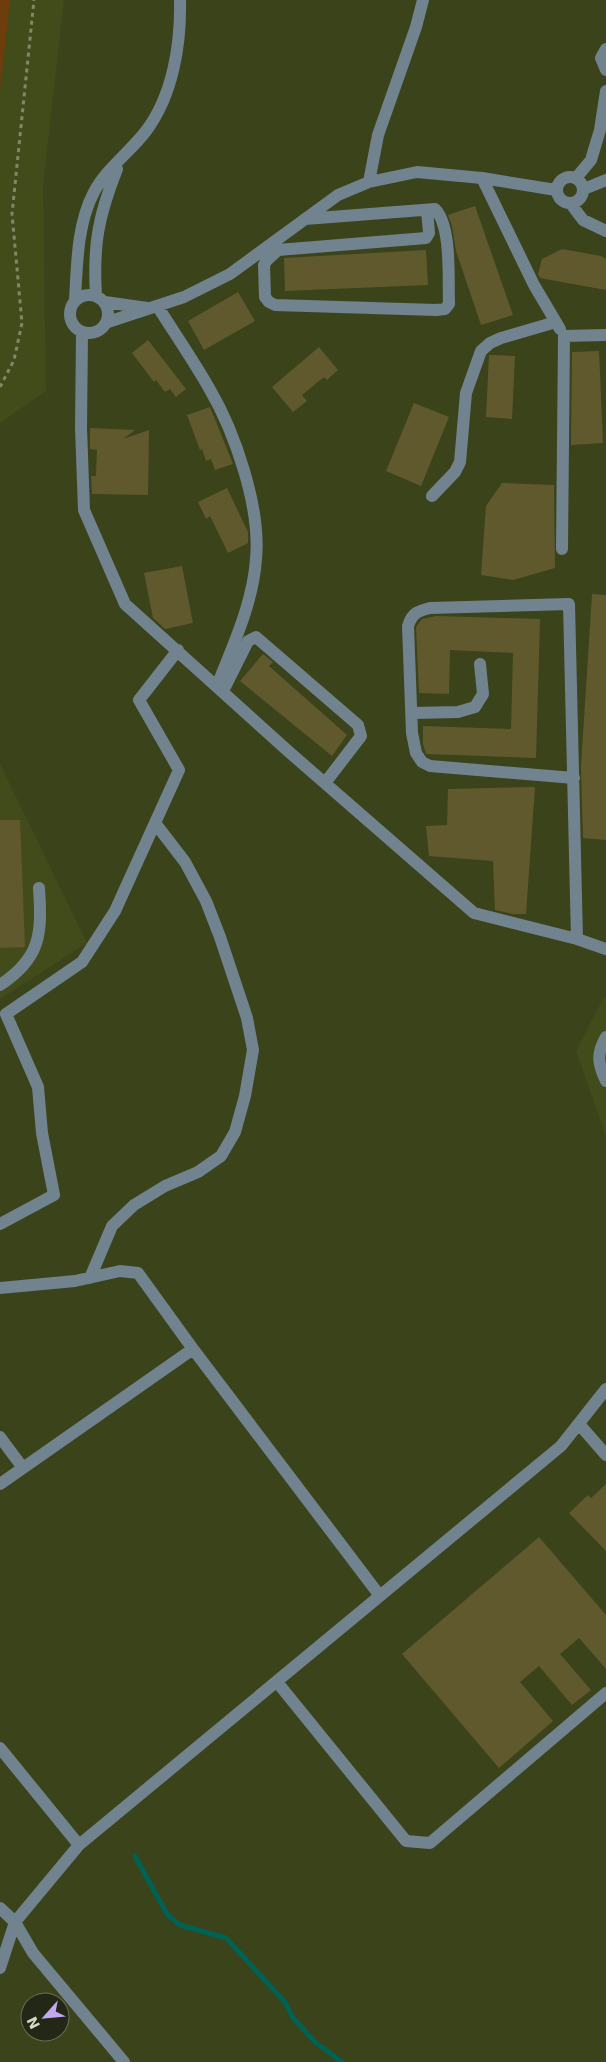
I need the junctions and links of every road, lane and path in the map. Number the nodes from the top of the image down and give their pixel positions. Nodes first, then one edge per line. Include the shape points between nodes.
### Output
1 (34, 0) edge
2 (180, 0) edge
3 (423, 0) edge
4 (606, 49) edge
5 (606, 70) edge
6 (606, 91) edge
7 (120, 160) junction
8 (482, 178) junction
9 (576, 178) junction
10 (606, 180) edge
11 (368, 182) junction
12 (584, 189) junction
13 (556, 190) junction
14 (571, 204) junction
15 (427, 210) junction
16 (305, 219) junction
17 (606, 231) edge
18 (101, 299) junction
19 (75, 300) junction
20 (155, 308) junction
21 (108, 322) junction
22 (556, 322) junction
23 (82, 332) junction
24 (606, 335) edge
25 (564, 336) junction
26 (0, 387) edge
27 (432, 496) dead end
28 (562, 549) dead end
29 (178, 650) junction
30 (480, 664) dead end
31 (220, 689) junction
32 (412, 713) junction
33 (574, 778) junction
34 (325, 783) junction
35 (155, 823) junction
36 (39, 888) dead end
37 (578, 939) junction
38 (606, 949) edge
39 (0, 985) edge
40 (606, 1037) edge
41 (606, 1081) edge
42 (0, 1224) edge
43 (90, 1278) junction
44 (0, 1288) edge
45 (193, 1349) junction
46 (606, 1389) edge
47 (579, 1424) junction
48 (0, 1437) edge
49 (606, 1455) edge
50 (23, 1468) junction
51 (0, 1484) edge
52 (380, 1596) junction
53 (277, 1682) junction
54 (606, 1693) edge
55 (0, 1748) edge
56 (79, 1845) junction
57 (0, 1908) edge
58 (15, 1922) junction
59 (0, 1968) edge
60 (124, 2062) edge

1 - 26 path via 12,214 22,323 14,360
2 - 7 street via 175,68 147,130
3 - 11 street via 378,135
4 - 5 street via 600,58
6 - 9 street via 591,160
7 - 18 street via 105,198 97,236 95,267
7 - 19 street via 94,192 87,212 80,238
8 - 11 street via 417,172
8 - 13 street
8 - 22 street via 534,285
9 - 12 street
9 - 13 street via 562,179
10 - 12 street
11 - 16 street via 338,195
12 - 14 street via 578,201
13 - 14 street via 559,198
14 - 17 street via 583,220
15 - 15 street via 435,209 439,213 447,242 449,304 445,309 275,305 268,302 264,265 278,250 426,238 429,233
15 - 16 street
16 - 20 street via 230,274 184,298
18 - 19 street via 89,295
18 - 20 street
18 - 21 street via 108,308
19 - 23 street via 71,322
20 - 21 street
20 - 31 street via 210,389 230,434 257,525 256,560 246,608
21 - 23 street via 97,332
22 - 25 street
22 - 27 street via 501,338 481,351 466,393 460,462
23 - 29 street via 84,510 125,604
24 - 25 street
25 - 28 street
29 - 31 street
29 - 35 street via 139,700 179,770
30 - 32 street via 483,694 475,707 458,712
31 - 34 street
31 - 34 street via 248,642 256,637 358,725 361,736
32 - 33 street via 416,753 422,762 430,766
32 - 33 street via 408,626 411,616 442,608 570,604
33 - 37 street
34 - 37 street via 474,913
35 - 42 street via 115,911 82,962 6,1014 38,1087 42,1132 54,1195
35 - 43 street via 185,862 206,901 247,1018 253,1050 235,1132 221,1156 198,1172 165,1186 134,1205 112,1226
36 - 39 street via 41,920 36,945 27,963
37 - 38 street
40 - 41 street via 600,1046 599,1065
43 - 44 street
43 - 45 street via 120,1271 138,1273
45 - 50 street
45 - 52 street
46 - 47 street
47 - 49 street
47 - 52 street via 561,1446
48 - 50 street
50 - 51 street
52 - 53 street
53 - 54 street via 406,1841 430,1843
53 - 56 street
55 - 56 street
56 - 58 street
57 - 58 street
58 - 59 street
58 - 60 street via 33,1953

